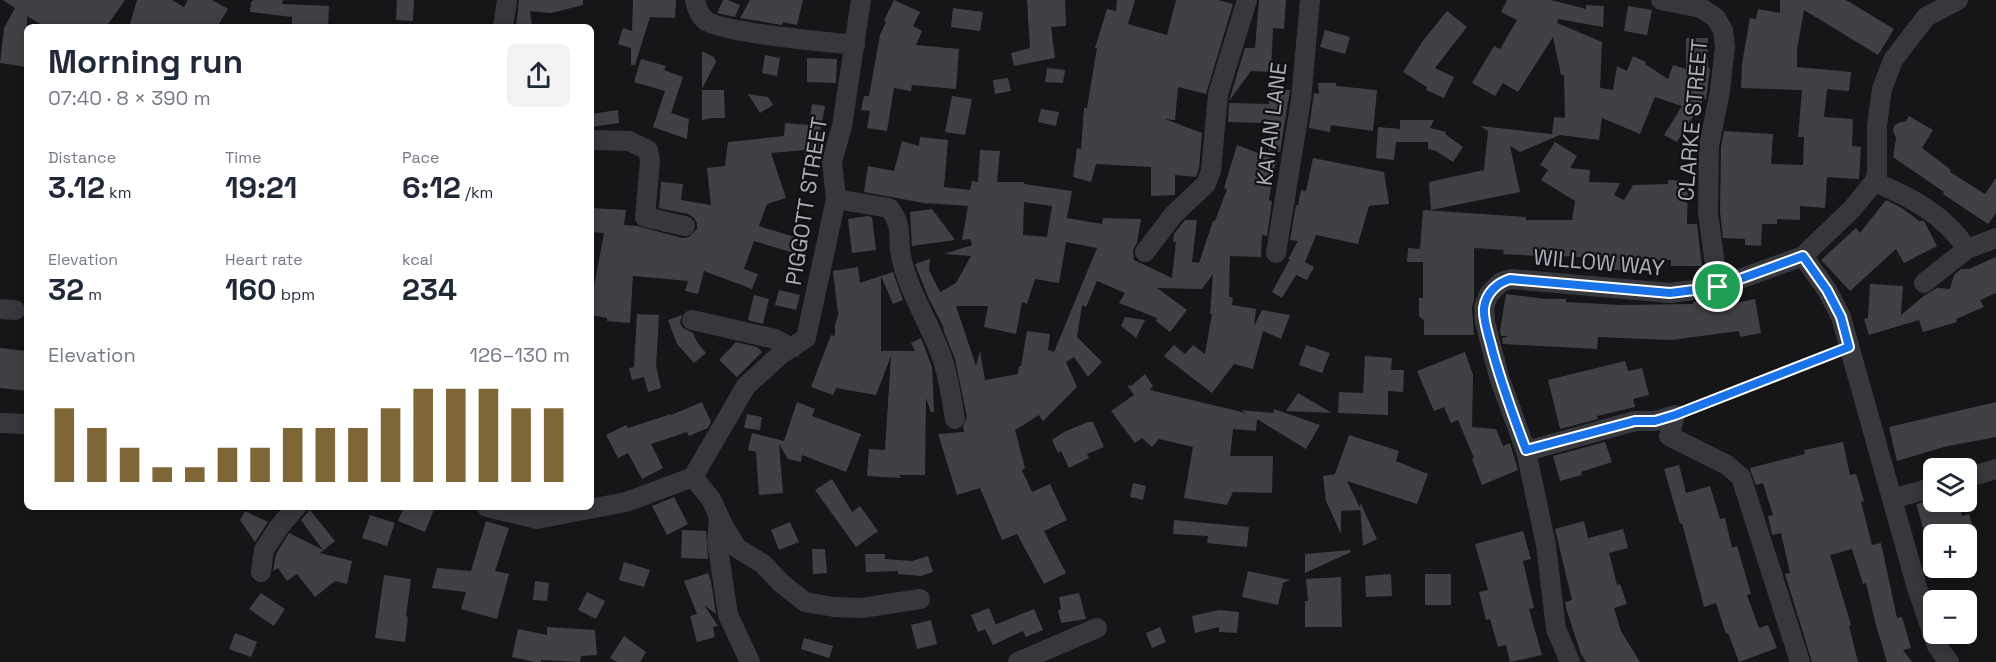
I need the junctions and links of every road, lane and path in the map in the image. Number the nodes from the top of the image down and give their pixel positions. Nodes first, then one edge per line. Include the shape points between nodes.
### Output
1 (507, 0) edge
2 (695, 0) edge
3 (861, 0) edge
4 (1246, 0) edge
5 (1310, 0) edge
6 (1661, 0) edge
7 (1958, 0) edge
8 (1925, 8) edge
9 (503, 24) edge
10 (855, 45) junction
11 (594, 140) edge
12 (1874, 183) junction
13 (836, 199) junction
14 (685, 226) dead end
15 (1996, 238) edge
16 (1967, 249) junction
17 (1145, 252) dead end
18 (1276, 253) dead end
19 (1803, 256) junction
20 (1924, 283) dead end
21 (1718, 287) junction
22 (692, 320) dead end
23 (1849, 347) junction
24 (792, 348) junction
25 (1675, 415) junction
26 (955, 419) dead end
27 (0, 423) edge
28 (24, 424) edge
29 (1526, 450) junction
30 (1996, 469) edge
31 (1977, 475) edge
32 (693, 477) junction
33 (1923, 490) edge
34 (1892, 499) junction
35 (594, 508) edge
36 (294, 510) edge
37 (500, 510) edge
38 (584, 510) edge
39 (719, 517) junction
40 (261, 573) dead end
41 (920, 599) dead end
42 (1097, 628) dead end
43 (750, 662) edge
44 (1018, 662) edge
45 (1570, 662) edge
46 (1800, 662) edge
47 (1949, 662) edge

1 - 9 street
2 - 10 street via 698,12 717,26
3 - 10 street, PIGGOTT STREET
4 - 17 street via 1218,94 1211,171 1206,184 1173,214
5 - 18 street, KATAN LANE via 1301,100
6 - 21 street, CLARKE STREET via 1701,8 1716,18 1723,30 1720,91 1709,146 1708,213
7 - 8 street
8 - 12 street via 1893,60 1882,89
10 - 13 street, PIGGOTT STREET via 832,162
11 - 14 street via 628,141 648,150 645,218
12 - 16 street via 1903,194 1945,221
12 - 19 street, WILLOW WAY
13 - 24 street, PIGGOTT STREET via 806,338
13 - 26 street via 889,208 896,217 901,255 946,370
15 - 16 street
16 - 20 street
19 - 21 street, WILLOW WAY
19 - 23 street via 1841,317
21 - 29 street, WILLOW WAY via 1670,293 1510,279 1501,282 1489,294 1484,307 1485,322 1499,377
22 - 24 street via 775,339
23 - 25 path
23 - 34 street
24 - 32 street, PIGGOTT STREET via 746,386
25 - 29 street via 1635,421
25 - 46 street via 1669,436 1728,465 1741,477
27 - 28 street
29 - 45 street via 1546,545 1556,629
30 - 31 street
32 - 35 street via 626,502
32 - 39 street via 711,499
33 - 34 street
34 - 47 street via 1937,646
36 - 40 street via 264,550
37 - 38 street via 537,519
39 - 41 street via 737,548 763,564 805,602 862,608
39 - 43 street via 717,541 728,615
42 - 44 street

